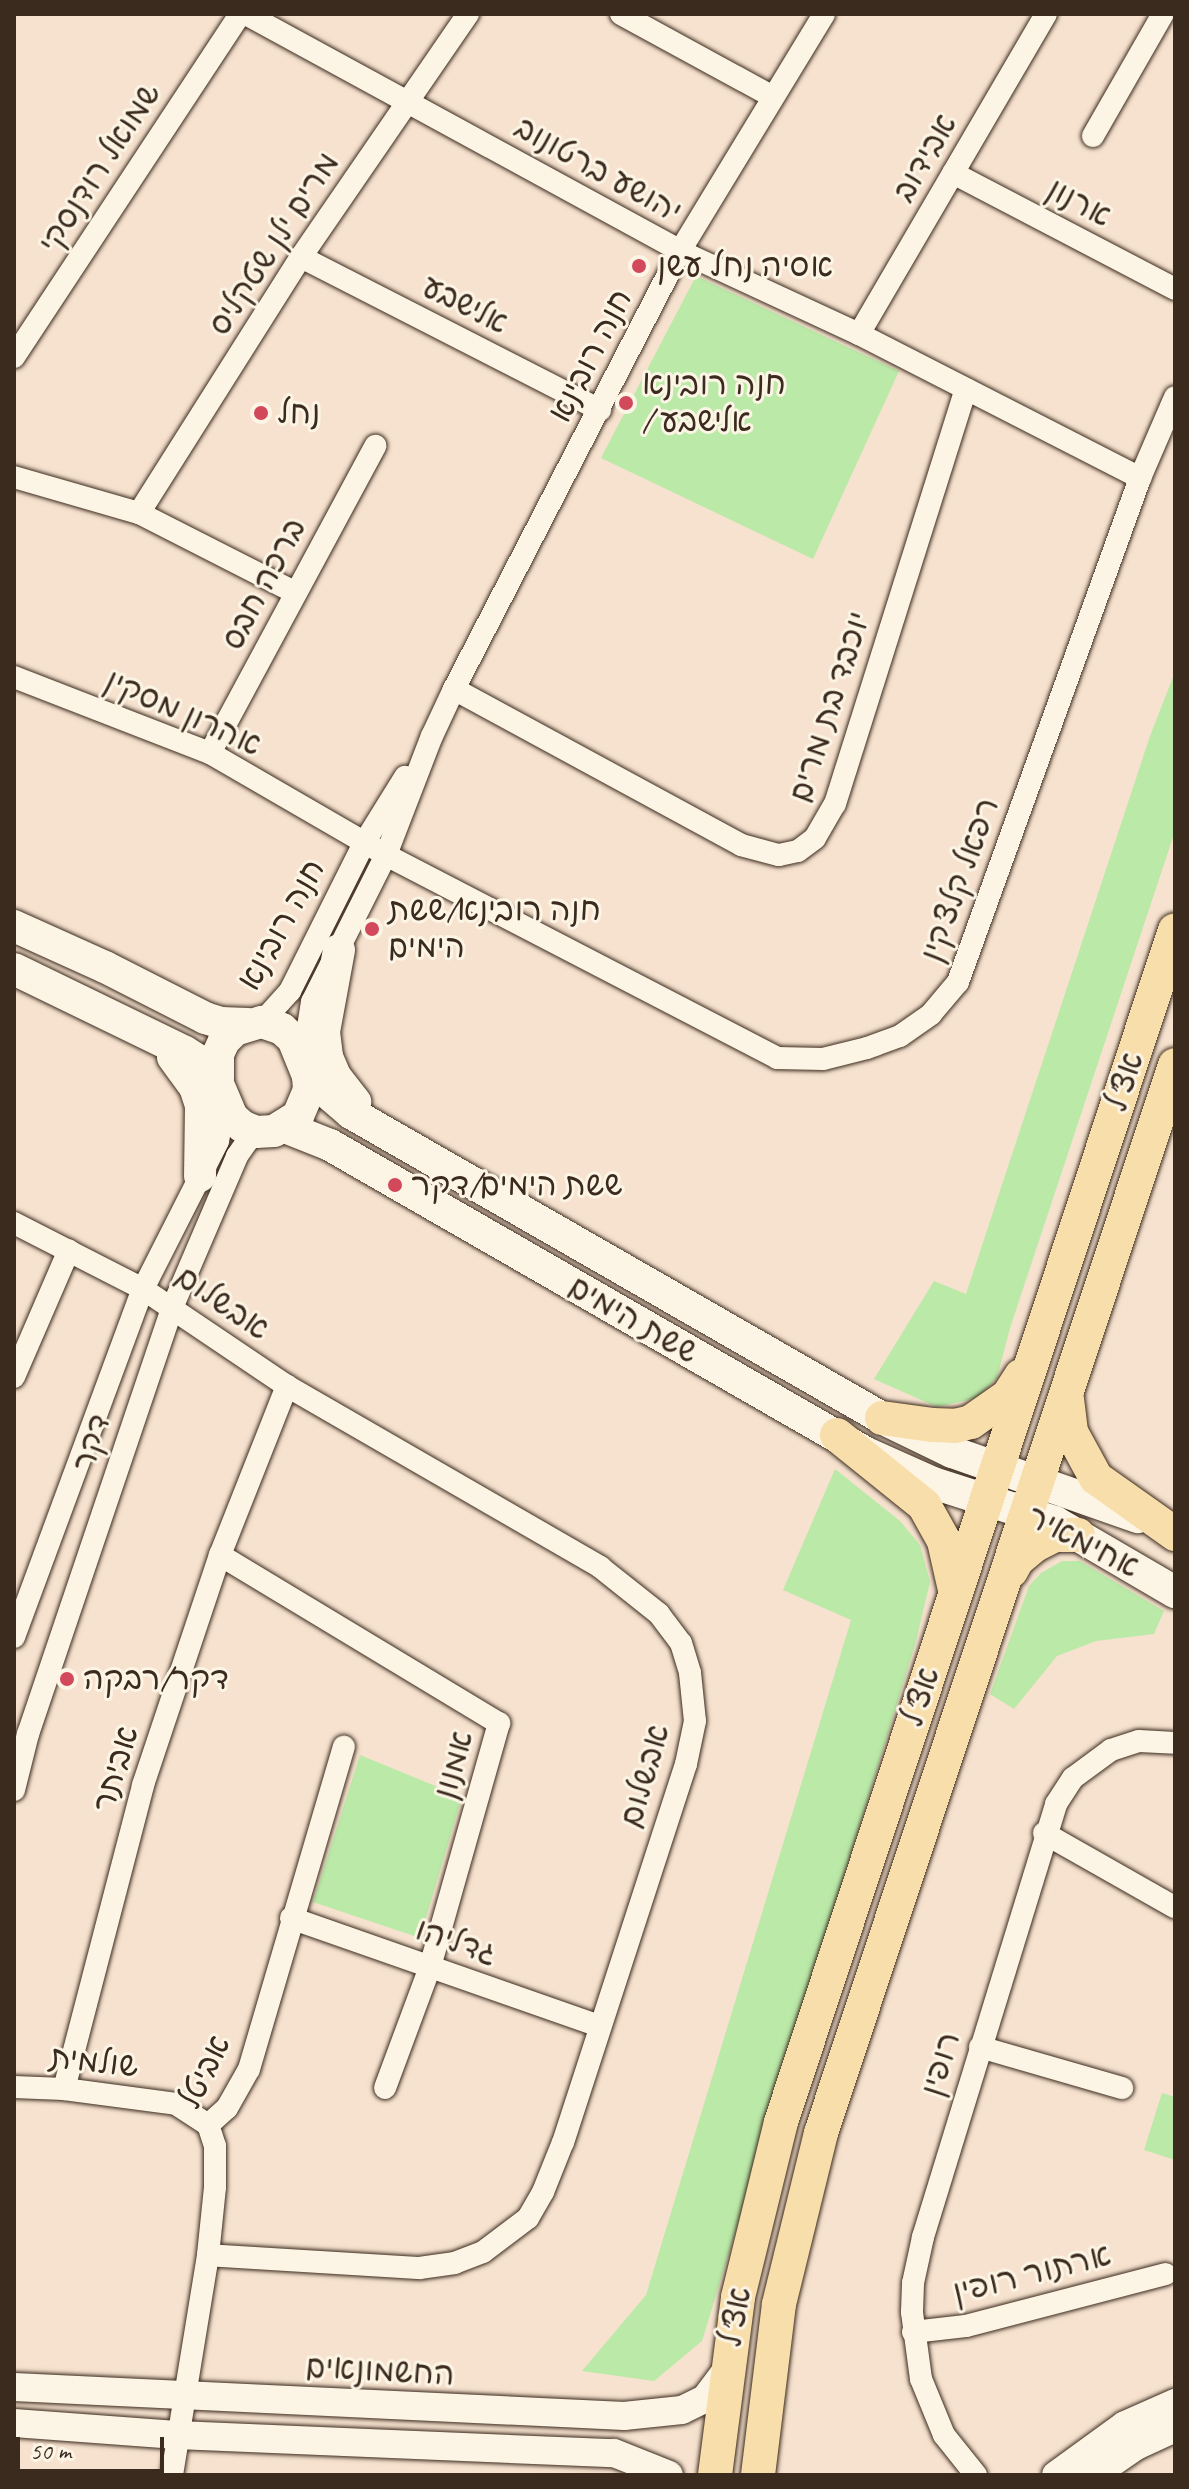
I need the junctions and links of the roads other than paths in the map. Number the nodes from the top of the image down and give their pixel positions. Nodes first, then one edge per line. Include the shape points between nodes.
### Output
1 (243, 14) edge
2 (468, 14) edge
3 (621, 14) edge
4 (824, 14) edge
5 (1046, 14) edge
6 (1163, 14) edge
7 (773, 97) junction
8 (407, 101) junction
9 (1093, 136) dead end
10 (953, 173) junction
11 (680, 251) junction
12 (301, 257) junction
13 (1175, 289) edge
14 (859, 334) junction
15 (14, 357) edge
16 (966, 389) junction
17 (1175, 397) edge
18 (600, 410) junction
19 (375, 446) dead end
20 (14, 477) edge
21 (1140, 478) junction
22 (139, 513) junction
23 (296, 593) junction
24 (14, 677) edge
25 (454, 689) junction
26 (432, 736) junction
27 (210, 753) junction
28 (364, 843) junction
29 (386, 855) junction
30 (14, 926) edge
31 (1175, 930) edge
32 (339, 950) junction
33 (14, 969) edge
34 (255, 1023) junction
35 (155, 1037) junction
36 (1175, 1065) edge
37 (305, 1068) junction
38 (221, 1094) junction
39 (273, 1129) junction
40 (396, 1139) junction
41 (200, 1176) junction
42 (14, 1223) edge
43 (69, 1250) junction
44 (143, 1289) junction
45 (172, 1308) junction
46 (1033, 1359) junction
47 (14, 1377) edge
48 (287, 1386) junction
49 (1066, 1394) junction
50 (882, 1418) junction
51 (837, 1435) junction
52 (997, 1468) junction
53 (1033, 1495) junction
54 (987, 1500) junction
55 (1078, 1535) junction
56 (1175, 1535) edge
57 (220, 1555) junction
58 (1002, 1589) junction
59 (1175, 1592) edge
60 (956, 1593) junction
61 (14, 1637) edge
62 (21, 1733) edge
63 (1175, 1743) edge
64 (344, 1747) dead end
65 (14, 1790) edge
66 (1044, 1833) junction
67 (1174, 1907) edge
68 (291, 1918) junction
69 (430, 1967) junction
70 (600, 2026) junction
71 (980, 2047) junction
72 (14, 2087) edge
73 (385, 2088) dead end
74 (1122, 2088) dead end
75 (64, 2089) junction
76 (208, 2125) junction
77 (208, 2255) junction
78 (1165, 2274) dead end
79 (913, 2332) junction
80 (726, 2371) junction
81 (14, 2387) edge
82 (184, 2396) junction
83 (1175, 2403) edge
84 (14, 2423) edge
85 (1175, 2428) edge
86 (177, 2435) junction
87 (172, 2475) edge
88 (669, 2475) edge
89 (715, 2475) edge
90 (758, 2475) edge
91 (976, 2475) edge
92 (1056, 2475) edge
93 (1094, 2475) edge

1 - 8 street, יהושע ברטונוב
1 - 15 street, שמואל רודנסקי
2 - 8 street, מרים ילן שטקליס
3 - 7 street
4 - 7 street, חנה רובינא
5 - 10 street, אבידוב
6 - 9 street
7 - 11 street, חנה רובינא
8 - 11 street, יהושע ברטונוב
8 - 12 street, מרים ילן שטקליס
10 - 13 street, ארנון
10 - 14 street, אבידוב
11 - 14 street, יהושע ברטונוב
11 - 18 street, חנה רובינא
12 - 18 street, אלישבע
12 - 22 street, מרים ילן שטקליס
14 - 16 street, יהושע ברטונוב
16 - 21 street, יהושע ברטונוב
16 - 25 street, יוכבד בת מרים via 835,804 815,838 798,851 779,855 741,845
17 - 21 street, רפאל קלצ'קין
18 - 25 street, חנה רובינא
19 - 23 street, ברכה חבס
20 - 22 street
21 - 29 street, רפאל קלצ'קין via 958,982 931,1014 900,1036 823,1059 777,1058
22 - 23 street
23 - 27 street, ברכה חבס
24 - 27 street, אהרון מסקין
25 - 26 street, חנה רובינא
26 - 28 street, חנה רובינא
26 - 29 street, חנה רובינא
27 - 28 street, אהרון מסקין
28 - 29 street, רפאל קלצ'קין
28 - 34 street, חנה רובינא via 290,991
29 - 32 street, חנה רובינא
30 - 34 main road via 205,1018
31 - 46 main road, אצ"ל
32 - 37 street, חנה רובינא via 312,1002
32 - 40 main road via 326,1006 327,1057 359,1108
33 - 35 main road
34 - 37 main road via 282,1029 293,1039
34 - 38 main road via 224,1041 218,1054
35 - 38 main road via 207,1066
35 - 41 main road via 195,1087 203,1135
36 - 49 main road, אצ"ל
37 - 39 main road via 304,1106
37 - 40 main road, ששת הימים via 351,1113
38 - 39 main road via 242,1126
38 - 41 street, דקר via 218,1141
39 - 45 street, דקר via 248,1140 237,1156
39 - 51 main road, ששת הימים via 330,1145
40 - 50 main road, ששת הימים
41 - 44 street, דקר
42 - 43 street, אבשלום
43 - 44 street, אבשלום
43 - 47 street
44 - 45 street, אבשלום
44 - 61 street, דקר
45 - 48 street, אבשלום
45 - 62 street, דקר
46 - 50 main road via 1008,1396 971,1422 932,1425
46 - 52 main road, אצ"ל
48 - 57 street, אביתר
48 - 70 street, אבשלום via 600,1567 659,1614 681,1643 695,1721 686,1764
49 - 53 main road, אצ"ל
49 - 56 main road via 1071,1432 1096,1478
50 - 52 main road, ששת הימים
51 - 54 main road, ששת הימים via 905,1472
51 - 60 main road via 924,1505 944,1541
52 - 53 main road, אחימאיר
52 - 54 main road, אצ"ל
53 - 54 main road, אחימאיר
53 - 55 main road, אחימאיר
53 - 56 main road, אחימאיר via 1126,1510
53 - 58 main road, אצ"ל
54 - 60 main road, אצ"ל
55 - 58 main road via 1055,1535 1035,1545 1017,1560
55 - 59 main road, אחימאיר
57 - 69 street, אמנון via 499,1723
57 - 75 street, אביתר via 143,1785
58 - 90 main road, אצ"ל via 821,2133 779,2304
60 - 80 main road, אצ"ל via 781,2122 738,2297
62 - 65 street, דקר
63 - 66 street, רופין via 1139,1741 1090,1763 1064,1791
64 - 68 street, אביטל
66 - 67 street
66 - 71 street, רופין
68 - 69 street, גדליהו
68 - 76 street, אביטל via 249,2069 227,2108
69 - 70 street, גדליהו
69 - 73 street, אמנון
70 - 77 street, אבשלום via 543,2192 528,2218 483,2252 419,2268
71 - 74 street
71 - 79 street, רופין via 923,2237 913,2283
72 - 75 street, שולמית
75 - 76 street, שולמית via 176,2104
76 - 77 street, אביטל via 215,2146 215,2187
77 - 82 street, אביטל
78 - 79 street, ארתור רופין via 966,2326
79 - 91 street, רופין via 931,2408 944,2435
80 - 82 street, החשמונאים via 705,2399 682,2410 624,2416
80 - 89 main road, אצ"ל
81 - 82 street, החשמונאים
82 - 86 street, אביטל
83 - 92 street via 1125,2425
84 - 86 street
85 - 93 street via 1136,2446
86 - 87 street, אביטל
86 - 88 street via 614,2453

